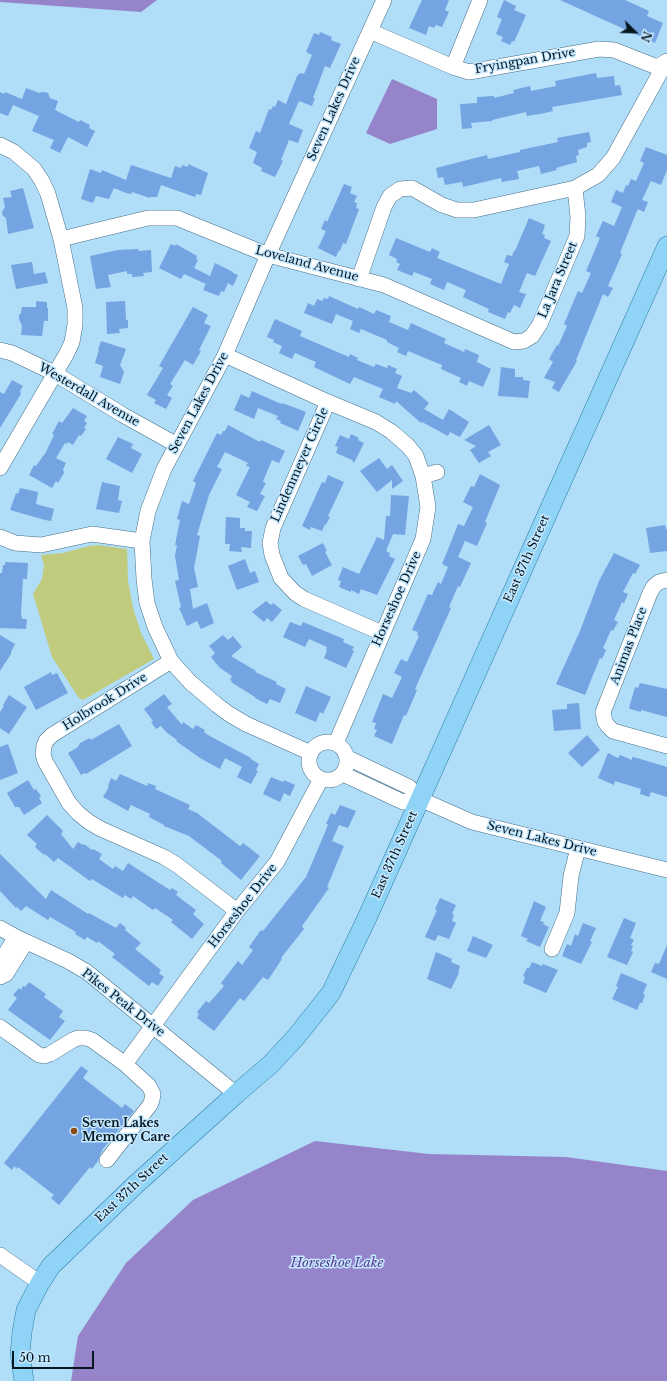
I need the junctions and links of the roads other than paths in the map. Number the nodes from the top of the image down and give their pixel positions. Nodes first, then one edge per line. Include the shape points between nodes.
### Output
1 (384, 0) edge
2 (480, 0) edge
3 (370, 30) junction
4 (665, 63) edge
5 (453, 67) junction
6 (0, 145) edge
7 (575, 188) junction
8 (61, 239) junction
9 (667, 246) edge
10 (268, 255) junction
11 (360, 279) junction
12 (524, 341) joint
13 (0, 350) edge
14 (225, 355) junction
15 (54, 374) junction
16 (328, 402) junction
17 (177, 445) junction
18 (0, 468) edge
19 (0, 537) edge
20 (142, 541) junction
21 (667, 580) edge
22 (382, 633) junction
23 (171, 661) junction
24 (339, 737) junction
25 (667, 746) edge
26 (311, 752) junction
27 (348, 758) junction
28 (343, 774) junction
29 (321, 779) junction
30 (420, 799) junction
31 (578, 848) junction
32 (667, 870) edge
33 (237, 911) junction
34 (0, 928) edge
35 (21, 939) junction
36 (552, 949) dead end
37 (0, 962) edge
38 (0, 977) edge
39 (0, 1026) edge
40 (153, 1026) junction
41 (125, 1064) junction
42 (236, 1094) junction
43 (107, 1160) dead end
44 (0, 1255) edge
45 (40, 1283) junction
46 (24, 1381) edge

1 - 3 street, Seven Lakes Drive
2 - 5 street
3 - 5 street, Fryingpan Drive
3 - 10 street, Seven Lakes Drive
4 - 5 street, Fryingpan Drive via 657,67 614,50 599,49 469,72
4 - 7 street via 613,158 598,175
6 - 8 street via 24,159 42,181
7 - 11 street via 474,210 457,210 442,205 412,188 400,189 390,196 384,207
7 - 12 street, La Jara Street via 577,236 540,324 532,336
8 - 10 street, Loveland Avenue via 148,218 177,218
8 - 15 street via 75,308 75,325 72,342
9 - 30 main road, East 37th Street
10 - 11 street, Loveland Avenue
10 - 14 street, Seven Lakes Drive
11 - 12 street, Loveland Avenue via 384,285 514,342
13 - 15 street, Westerdall Avenue via 12,353
14 - 16 street, Horseshoe Drive
14 - 17 street, Seven Lakes Drive
15 - 17 street, Westerdall Avenue
15 - 18 street
16 - 22 street, Horseshoe Drive via 376,422 392,432 430,474 426,491 428,507 423,539
16 - 22 street, Lindenmeyer Circle via 273,528 270,542 272,555 281,578 295,593
17 - 20 street, Seven Lakes Drive via 155,490
19 - 20 street via 15,543 41,545 92,534
20 - 23 street, Seven Lakes Drive via 147,603 155,628
21 - 25 street, Animas Place via 659,582 650,593 603,712 605,722 617,732
22 - 24 street, Horseshoe Drive
23 - 26 street, Seven Lakes Drive via 190,682 229,714
23 - 33 street, Holbrook Drive via 52,735 46,741 43,754 69,803 89,822 164,857
24 - 26 street via 319,744
24 - 27 street
26 - 29 street via 309,759 312,771
27 - 28 street
27 - 30 street, Seven Lakes Drive via 409,787
28 - 29 street via 333,780
28 - 30 street, Seven Lakes Drive via 403,802
29 - 33 street, Horseshoe Drive via 277,862
30 - 31 street, Seven Lakes Drive via 472,822
30 - 42 main road, East 37th Street via 331,993 296,1038
31 - 32 street, Seven Lakes Drive
31 - 36 street via 571,876 567,913
33 - 40 street, Horseshoe Drive
34 - 35 street, Pikes Peak Drive
35 - 37 street
35 - 38 street via 6,974
35 - 40 street, Pikes Peak Drive via 87,972
39 - 41 street via 39,1055 50,1054 73,1040 86,1038
40 - 41 street, Horseshoe Drive
40 - 42 street, Pikes Peak Drive
41 - 43 street via 149,1086 153,1094 152,1100
42 - 45 main road, East 37th Street via 68,1249 51,1266
44 - 45 street
45 - 46 main road, East 37th Street via 26,1310 22,1332 20,1353

